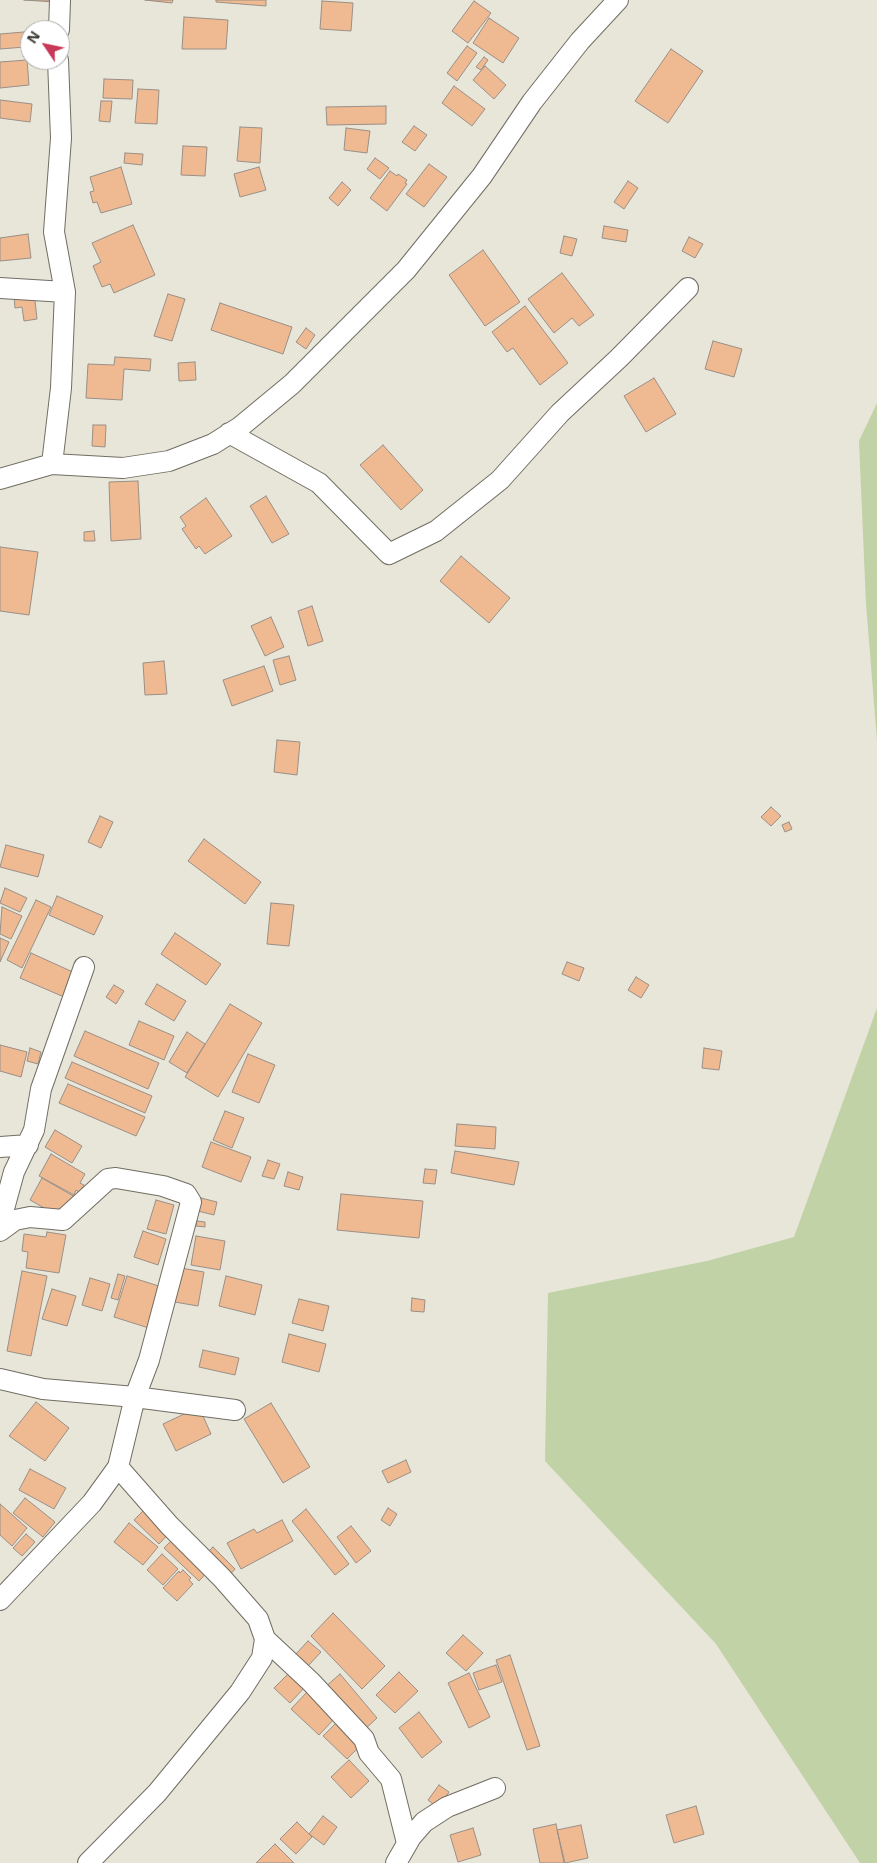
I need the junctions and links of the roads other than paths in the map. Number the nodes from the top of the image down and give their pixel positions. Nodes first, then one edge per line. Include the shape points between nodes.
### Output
1 (60, 0) edge
2 (618, 0) edge
3 (59, 20) edge
4 (58, 70) edge
5 (0, 288) edge
6 (688, 288) dead end
7 (65, 292) junction
8 (229, 434) junction
9 (52, 464) junction
10 (0, 479) edge
11 (84, 966) dead end
12 (28, 1145) junction
13 (0, 1147) edge
14 (0, 1157) edge
15 (14, 1172) junction
16 (0, 1224) edge
17 (0, 1231) edge
18 (0, 1379) edge
19 (135, 1397) junction
20 (235, 1410) dead end
21 (118, 1467) junction
22 (0, 1600) edge
23 (265, 1639) junction
24 (494, 1788) dead end
25 (407, 1843) junction
26 (88, 1863) edge
27 (396, 1863) edge

1 - 3 street
2 - 8 street via 568,56 482,176 406,270 292,384
4 - 7 street via 61,138 54,232
5 - 7 street
6 - 8 street via 560,413 500,480 436,531 389,554 320,483
7 - 9 street via 61,388
8 - 9 street via 213,444 160,462 123,468
9 - 10 street
11 - 12 street via 40,1089 34,1130
12 - 13 street
12 - 15 street
14 - 15 street
15 - 16 street
17 - 19 street via 15,1220 30,1217 63,1220 108,1179 163,1186 186,1194 191,1202 149,1360
18 - 19 street via 43,1389
19 - 20 street
19 - 21 street
21 - 22 street via 92,1503
21 - 23 street via 258,1619
23 - 25 street via 364,1739 369,1754 391,1779
23 - 26 street via 262,1658 240,1692 158,1793
24 - 25 street via 447,1807 424,1822
25 - 27 street

